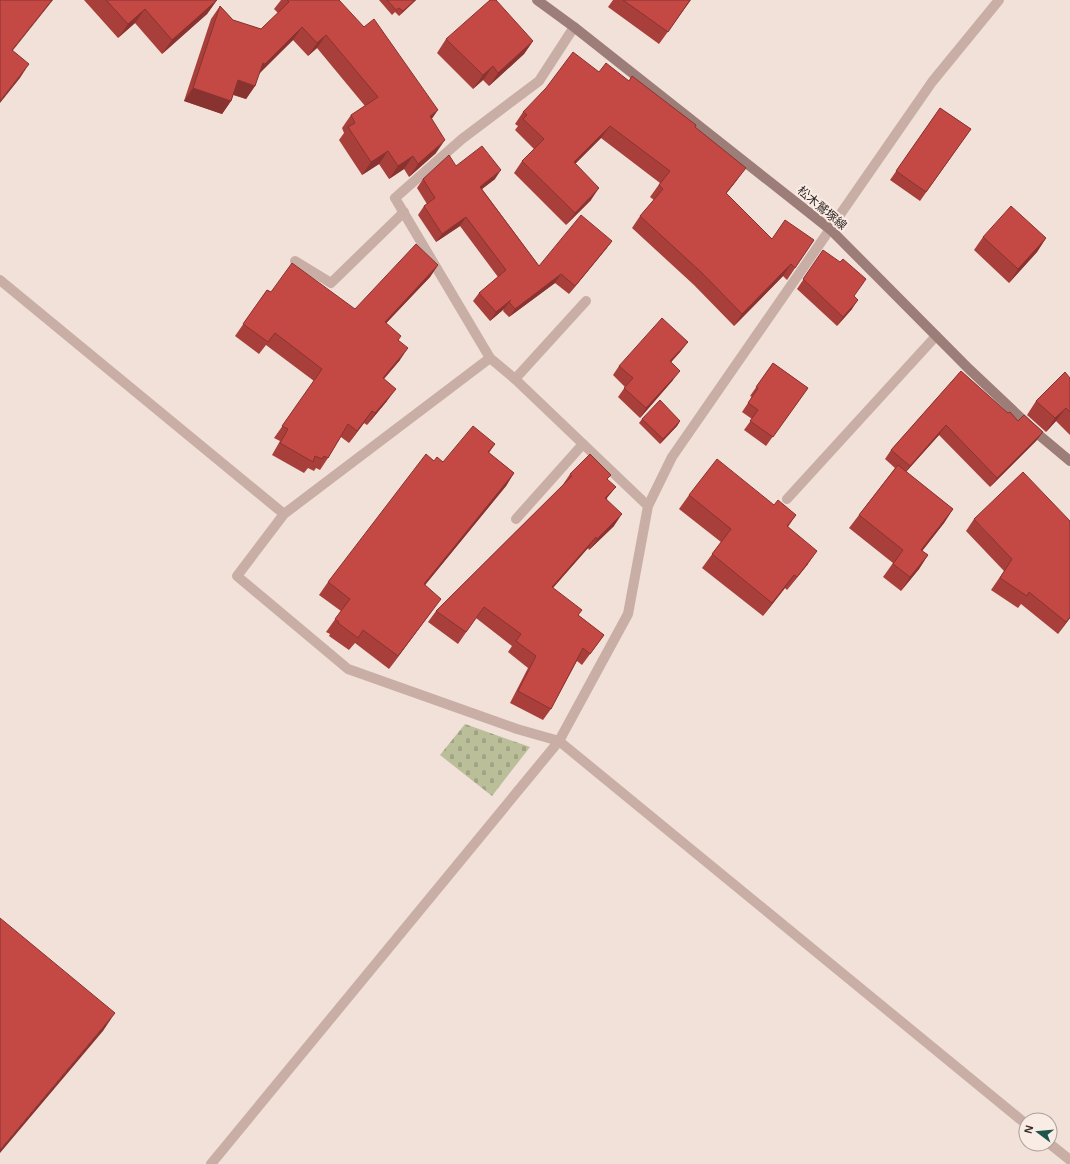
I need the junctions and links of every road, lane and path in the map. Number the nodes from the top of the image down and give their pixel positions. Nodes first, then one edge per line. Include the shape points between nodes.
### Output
1 (537, 0) edge
2 (1000, 0) edge
3 (574, 27) junction
4 (404, 212) junction
5 (831, 230) junction
6 (294, 261) dead end
7 (0, 280) edge
8 (586, 301) dead end
9 (936, 336) junction
10 (490, 358) junction
11 (515, 380) junction
12 (583, 444) junction
13 (1070, 461) edge
14 (787, 499) dead end
15 (648, 506) junction
16 (284, 514) junction
17 (516, 519) dead end
18 (559, 741) junction
19 (1018, 1117) edge
20 (1058, 1150) edge
21 (1070, 1160) edge
22 (211, 1164) edge

1 - 3 main road, 松木鷲塚線
2 - 5 street via 932,82
3 - 4 street via 539,81 462,139 395,198
3 - 5 main road, 松木鷲塚線
4 - 6 street via 330,283
4 - 10 street
5 - 9 main road, 松木鷲塚線
5 - 15 street via 672,457
7 - 16 street
8 - 11 street
9 - 13 main road, 松木鷲塚線 via 1039,435
9 - 14 street
10 - 11 street
10 - 16 street
11 - 12 street
12 - 15 street
12 - 17 street
15 - 18 street via 628,614
16 - 18 street via 237,576 348,669 517,729
18 - 19 street
18 - 22 street
20 - 21 street

